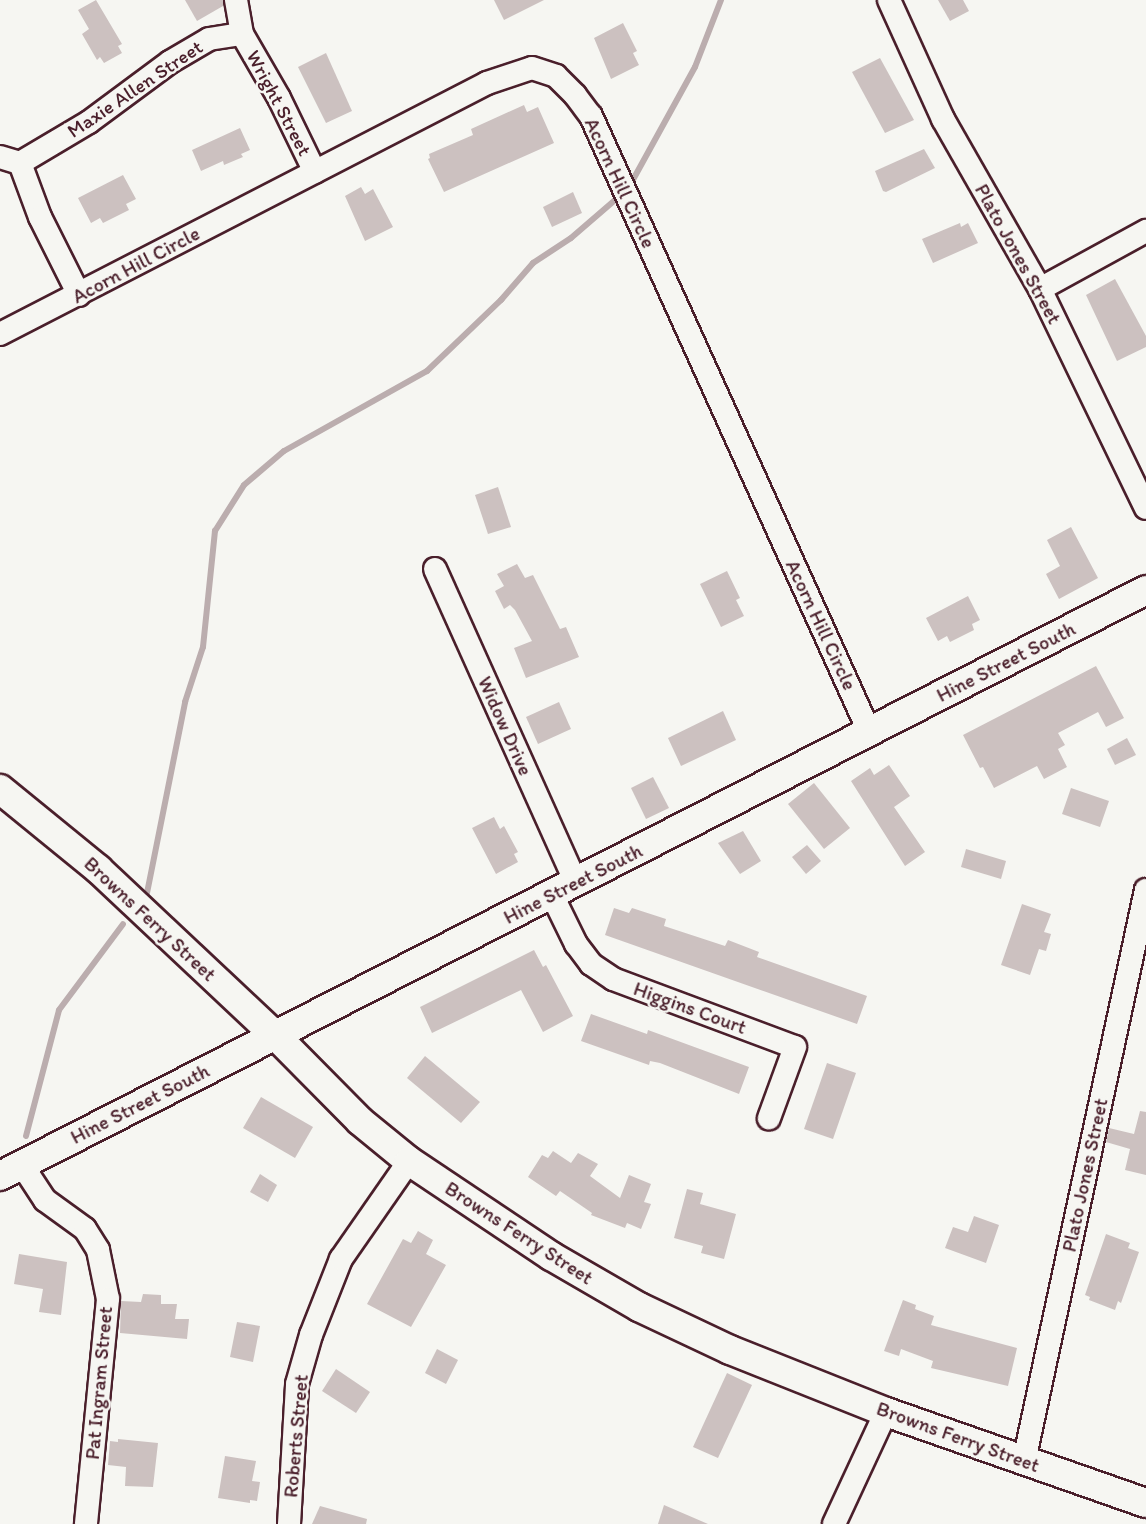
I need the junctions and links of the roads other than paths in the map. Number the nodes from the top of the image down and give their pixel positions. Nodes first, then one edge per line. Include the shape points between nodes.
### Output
1 (236, 0) edge
2 (889, 0) edge
3 (242, 34) junction
4 (10, 160) edge
5 (315, 172) junction
6 (1146, 231) edge
7 (1040, 289) junction
8 (80, 296) junction
9 (0, 334) edge
10 (1146, 508) edge
11 (435, 569) dead end
12 (1146, 590) edge
13 (869, 731) junction
14 (0, 789) edge
15 (564, 889) junction
16 (1146, 890) edge
17 (275, 1035) junction
18 (769, 1118) dead end
19 (409, 1161) junction
20 (11, 1171) edge
21 (886, 1412) junction
22 (1024, 1461) junction
23 (1146, 1503) edge
24 (86, 1524) edge
25 (289, 1524) edge
26 (834, 1524) edge

1 - 3 street
2 - 7 street, Plato Jones Street via 943,120
3 - 4 street, Maxie Allen Street via 209,39 170,62 89,122
3 - 5 street, Wright Street
4 - 8 street
5 - 8 street, Acorn Hill Circle
5 - 13 street, Acorn Hill Circle via 487,83 532,68 556,76 575,94 591,116
6 - 7 street
7 - 10 street, Plato Jones Street
8 - 9 street, Acorn Hill Circle
11 - 15 street, Widow Drive
12 - 13 street, Hine Street South
13 - 15 street, Hine Street South
14 - 17 street, Browns Ferry Street via 98,869
15 - 17 street, Hine Street South
15 - 18 street, Higgins Court via 576,944 591,964 613,979 795,1047
16 - 22 street, Plato Jones Street
17 - 19 street, Browns Ferry Street via 360,1121
17 - 20 street, Hine Street South
19 - 21 street, Browns Ferry Street via 551,1256 639,1306 730,1350
19 - 25 street, Roberts Street via 340,1259 311,1335 297,1384
20 - 24 street, Pat Ingram Street via 85,1229 98,1250 108,1299
21 - 22 street, Browns Ferry Street
21 - 26 street
22 - 23 street, Browns Ferry Street

